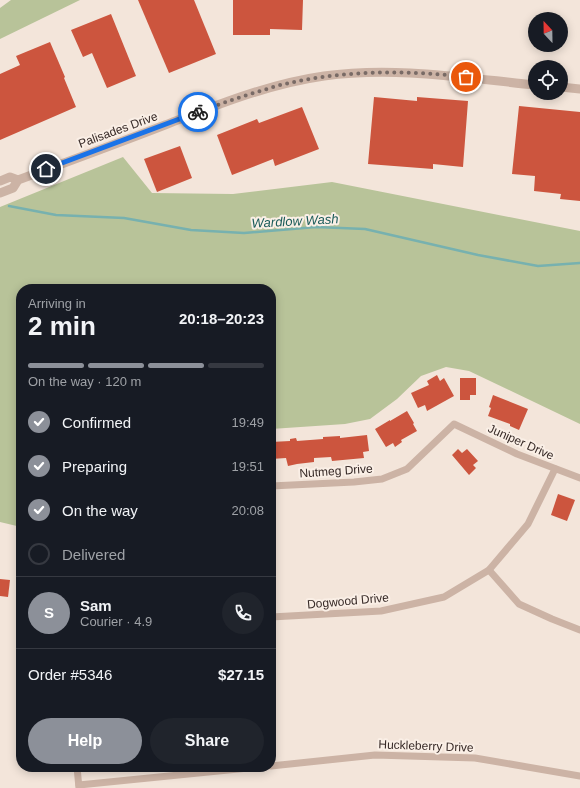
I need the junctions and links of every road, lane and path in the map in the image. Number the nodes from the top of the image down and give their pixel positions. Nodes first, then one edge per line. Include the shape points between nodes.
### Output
1 (528, 84) edge
2 (568, 88) edge
3 (580, 89) edge
4 (18, 180) junction
5 (0, 181) edge
6 (0, 193) edge
7 (454, 424) joint
8 (555, 469) junction
9 (580, 478) edge
10 (276, 486) edge
11 (489, 570) junction
12 (276, 617) edge
13 (580, 630) edge
14 (276, 765) edge
15 (78, 772) edge
16 (213, 772) edge
17 (580, 776) edge
18 (79, 787) edge

1 - 4 street, Palisades Drive via 438,74 365,73 325,76 284,84 227,101
2 - 3 street
4 - 5 street, Palisades Drive via 10,177
4 - 6 street, Palisades Drive via 14,188
7 - 8 street, Juniper Drive
7 - 10 street, Nutmeg Drive via 406,469 382,479
8 - 9 street, Juniper Drive
8 - 11 street, Dogwood Drive via 528,524
11 - 12 street, Dogwood Drive via 444,597 381,611
11 - 13 street via 520,604
14 - 17 street, Huckleberry Drive via 375,755 475,758
15 - 18 street
16 - 18 street

